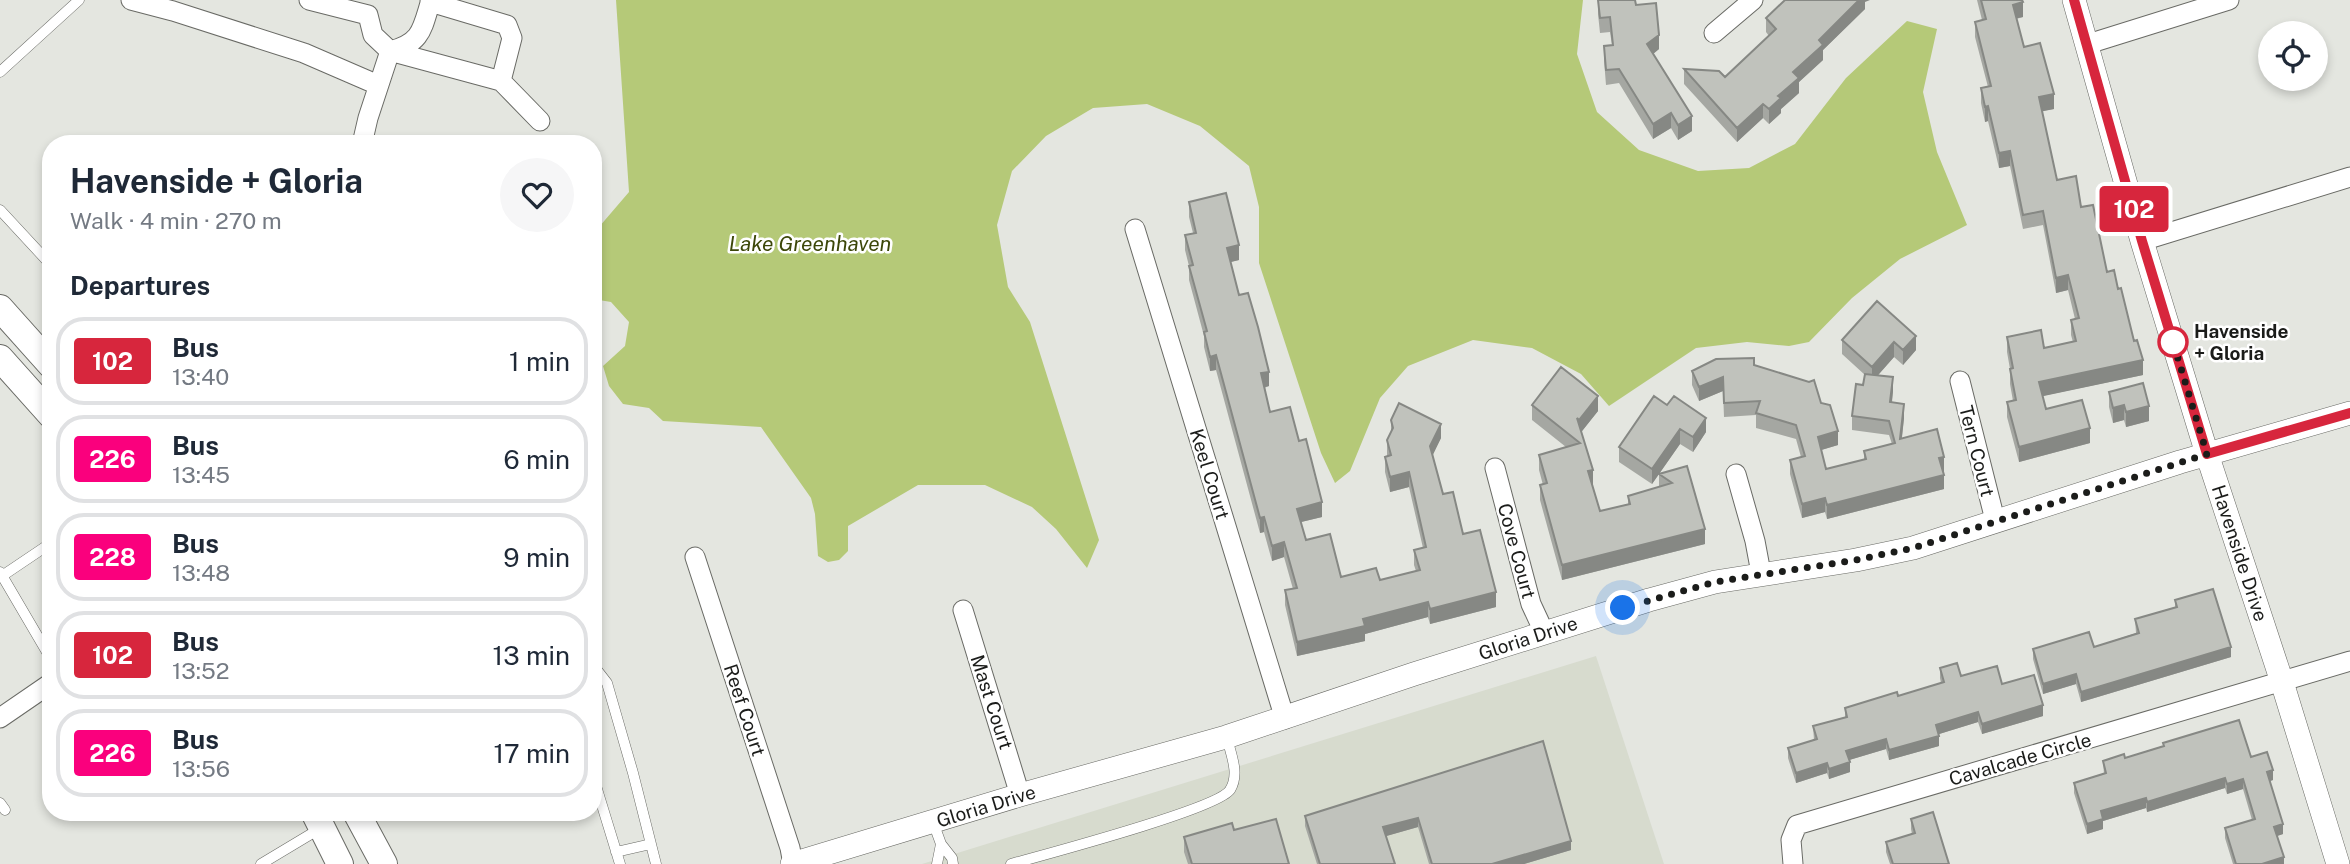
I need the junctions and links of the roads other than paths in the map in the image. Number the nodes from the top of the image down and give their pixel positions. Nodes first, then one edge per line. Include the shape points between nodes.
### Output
1 (79, 0) edge
2 (131, 0) edge
3 (309, 0) edge
4 (1753, 0) edge
5 (2074, 0) edge
6 (2229, 0) edge
7 (431, 1) edge
8 (371, 8) edge
9 (1714, 33) dead end
10 (2088, 44) junction
11 (390, 51) junction
12 (0, 72) edge
13 (500, 81) junction
14 (378, 85) junction
15 (540, 121) dead end
16 (364, 135) edge
17 (2350, 177) edge
18 (0, 210) edge
19 (1135, 229) dead end
20 (2142, 241) junction
21 (42, 255) edge
22 (0, 308) edge
23 (42, 355) edge
24 (0, 358) edge
25 (1960, 381) dead end
26 (42, 405) edge
27 (2350, 413) edge
28 (2207, 454) junction
29 (1495, 468) dead end
30 (1736, 474) dead end
31 (1995, 520) junction
32 (42, 549) edge
33 (695, 557) dead end
34 (1761, 573) junction
35 (1, 574) edge
36 (963, 610) dead end
37 (1544, 632) junction
38 (42, 644) edge
39 (2350, 661) edge
40 (602, 677) edge
41 (2282, 682) junction
42 (42, 689) edge
43 (0, 718) edge
44 (1285, 719) junction
45 (1226, 737) junction
46 (1020, 794) junction
47 (602, 806) edge
48 (317, 821) edge
49 (318, 821) edge
50 (361, 821) edge
51 (933, 822) junction
52 (651, 844) junction
53 (942, 844) junction
54 (616, 852) junction
55 (800, 863) edge
56 (261, 864) edge
57 (340, 864) edge
58 (384, 864) edge
59 (620, 864) edge
60 (656, 864) edge
61 (937, 864) edge
62 (953, 864) edge
63 (1010, 864) edge
64 (1793, 864) edge
65 (2337, 864) edge

1 - 12 lane
2 - 14 street via 304,53
3 - 8 street
4 - 9 street
5 - 10 street, Havenside Drive
6 - 10 street
7 - 11 street via 417,39
7 - 13 street via 507,25 512,38
8 - 11 street via 373,35
10 - 20 street, Havenside Drive
11 - 13 street
11 - 14 street
13 - 15 street
14 - 16 street
17 - 20 street
18 - 21 lane
19 - 44 street, Keel Court
20 - 28 street, Havenside Drive
22 - 23 main road
24 - 26 main road
25 - 31 street, Tern Court
27 - 28 street, Gloria Drive
28 - 31 street, Gloria Drive
28 - 41 street, Havenside Drive
29 - 37 street, Cove Court via 1531,604
30 - 34 street
31 - 34 street, Gloria Drive via 1913,548
32 - 35 lane
33 - 55 street, Reef Court via 786,835
34 - 37 street, Gloria Drive via 1676,592
35 - 38 lane
36 - 46 street, Mast Court
37 - 44 street, Gloria Drive
39 - 41 street
40 - 52 lane
41 - 64 street, Cavalcade Circle via 1797,825 1791,840
41 - 65 street, Havenside Drive
42 - 43 street
44 - 45 street, Gloria Drive
45 - 46 street, Gloria Drive
45 - 63 lane via 1236,777 1228,792 1213,802
46 - 51 street, Gloria Drive
47 - 54 lane
48 - 56 lane
49 - 57 main road
50 - 58 main road
51 - 53 lane
51 - 55 street, Gloria Drive
52 - 54 lane
52 - 60 lane
53 - 61 lane
53 - 62 lane
54 - 59 lane

